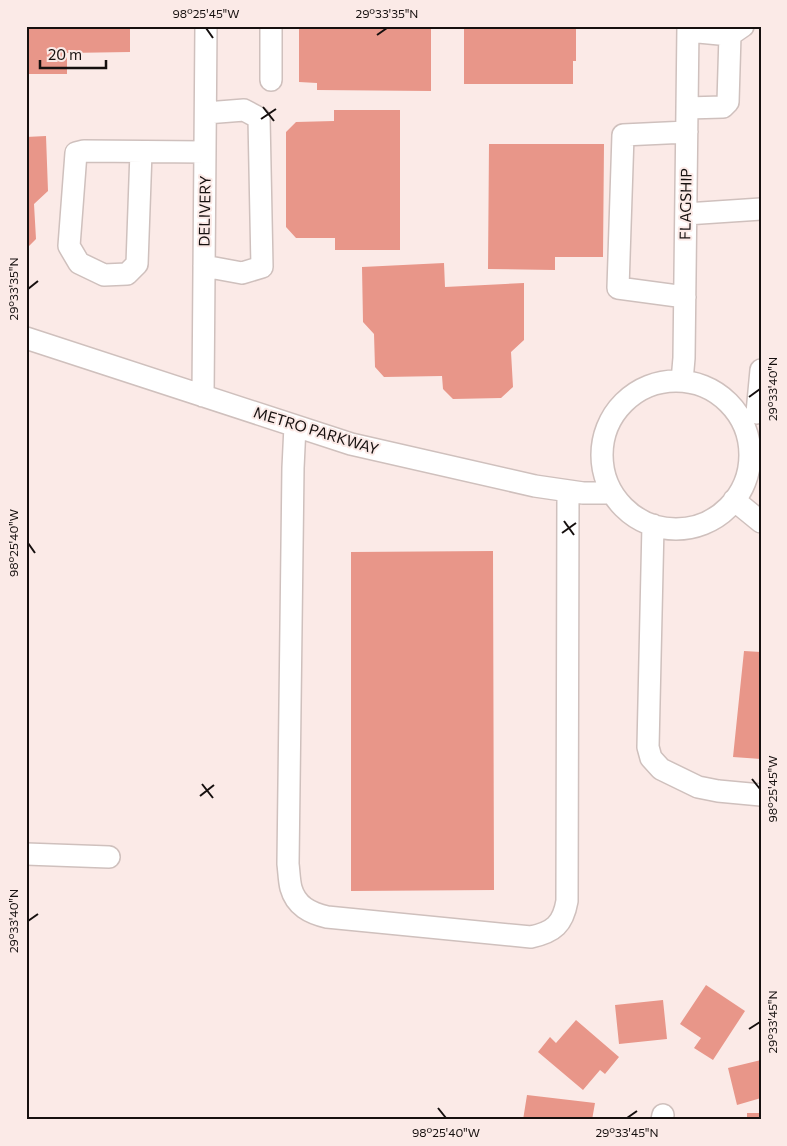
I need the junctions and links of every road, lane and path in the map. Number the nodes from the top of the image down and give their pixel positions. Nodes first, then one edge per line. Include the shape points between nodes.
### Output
1 (206, 26) edge
2 (271, 26) edge
3 (688, 28) edge
4 (736, 31) edge
5 (271, 80) dead end
6 (687, 108) junction
7 (206, 113) junction
8 (687, 132) junction
9 (142, 152) junction
10 (205, 152) junction
11 (761, 209) edge
12 (686, 214) junction
13 (204, 266) junction
14 (685, 296) junction
15 (26, 338) edge
16 (761, 370) edge
17 (682, 381) junction
18 (203, 396) junction
19 (751, 413) edge
20 (295, 426) junction
21 (756, 454) edge
22 (568, 491) junction
23 (612, 492) junction
24 (734, 500) junction
25 (761, 522) edge
26 (653, 525) junction
27 (761, 795) edge
28 (26, 854) edge
29 (109, 857) dead end

1 - 7 street, DELIVERY
2 - 5 street
3 - 4 street
3 - 6 street, FLAGSHIP
4 - 6 street via 728,102 724,107
6 - 8 street, FLAGSHIP
7 - 10 street, DELIVERY
7 - 13 street via 244,110 259,118 262,267 242,273
8 - 12 street, FLAGSHIP
8 - 14 street via 623,135 618,288
9 - 9 street via 76,153 69,246 79,263 104,275 128,274 137,264
9 - 10 street
10 - 13 street, DELIVERY
11 - 12 street
12 - 14 street, FLAGSHIP
13 - 18 street, DELIVERY
14 - 17 street, FLAGSHIP
15 - 18 street, METRO PARKWAY
16 - 19 street
17 - 19 street via 703,386
17 - 23 street via 659,383 638,392 620,406 608,426 602,448 604,471
18 - 20 street, METRO PARKWAY
19 - 21 street via 746,432
20 - 22 street, METRO PARKWAY via 351,444
20 - 22 street via 288,864 291,888 297,901 315,914 327,917 531,937 548,932 560,922 567,901
21 - 24 street
22 - 23 street, METRO PARKWAY
23 - 26 street via 626,509
24 - 25 street
24 - 26 street via 725,511 706,522 686,528
26 - 27 street via 648,747 651,758 661,768 698,787
28 - 29 street

